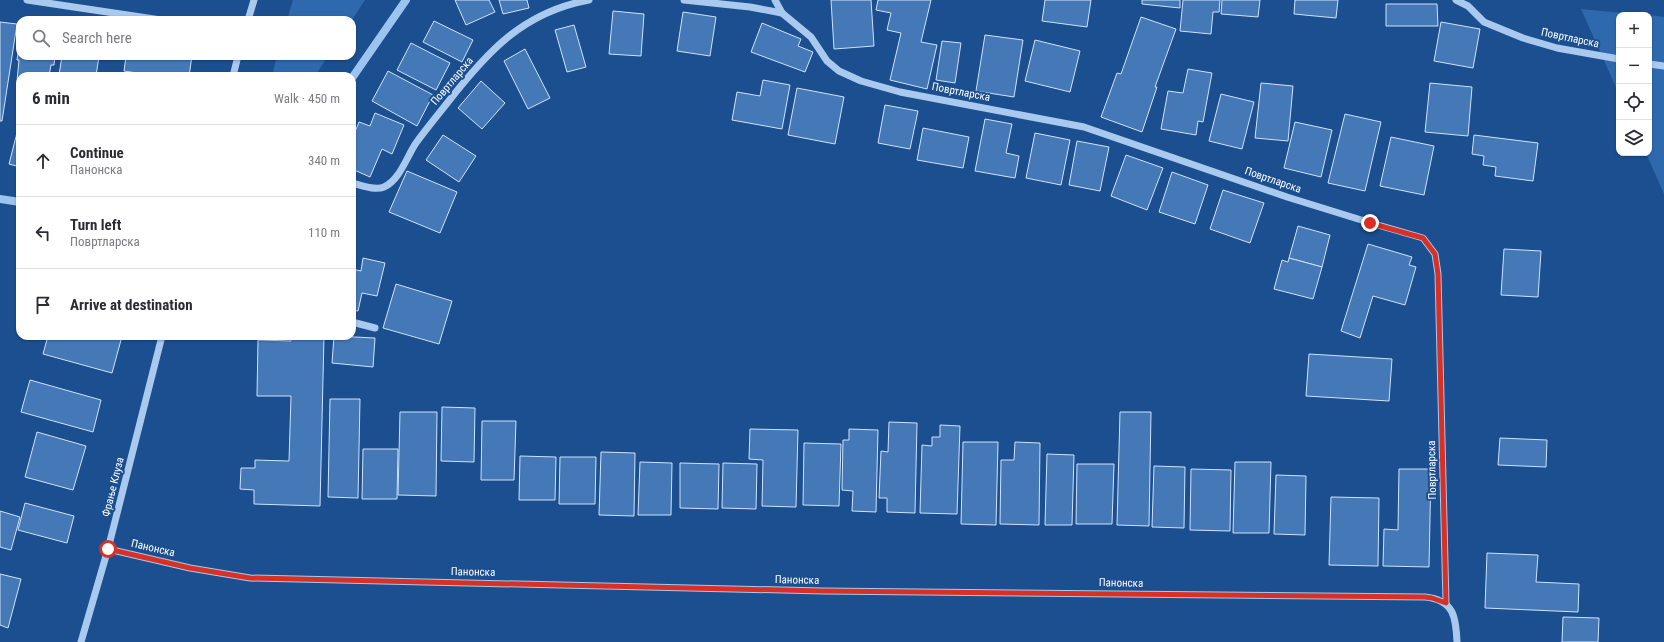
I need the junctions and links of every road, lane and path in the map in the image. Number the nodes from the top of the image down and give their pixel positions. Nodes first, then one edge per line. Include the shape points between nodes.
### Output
1 (27, 0) edge
2 (254, 0) edge
3 (588, 0) edge
4 (684, 0) edge
5 (775, 0) edge
6 (1456, 0) edge
7 (724, 2) edge
8 (782, 13) junction
9 (134, 16) edge
10 (249, 16) edge
11 (1616, 58) edge
12 (237, 60) edge
13 (1652, 64) edge
14 (1664, 66) edge
15 (234, 72) edge
16 (356, 184) edge
17 (356, 323) edge
18 (375, 328) dead end
19 (161, 340) edge
20 (108, 549) junction
21 (1446, 603) junction
22 (81, 642) edge
23 (1457, 642) edge

1 - 9 street
2 - 10 street
3 - 16 street, Повртларска via 547,12 524,24 505,39 464,82 416,143 391,182 384,188
4 - 7 street, Повртларска
5 - 8 street, Повртларска
6 - 11 street, Повртларска via 1468,6 1484,22 1523,38 1557,48
7 - 8 street, Повртларска
8 - 21 street, Повртларска via 811,37 827,61 839,71 861,81 900,92 1084,127 1294,199 1423,238 1435,254 1438,274
12 - 15 street
13 - 14 street
17 - 18 street
19 - 20 street, Фрање Клуза
20 - 21 street, Панонска via 190,568 250,578 823,591 1425,597
20 - 22 street, Фрање Клуза
21 - 23 street via 1456,622

